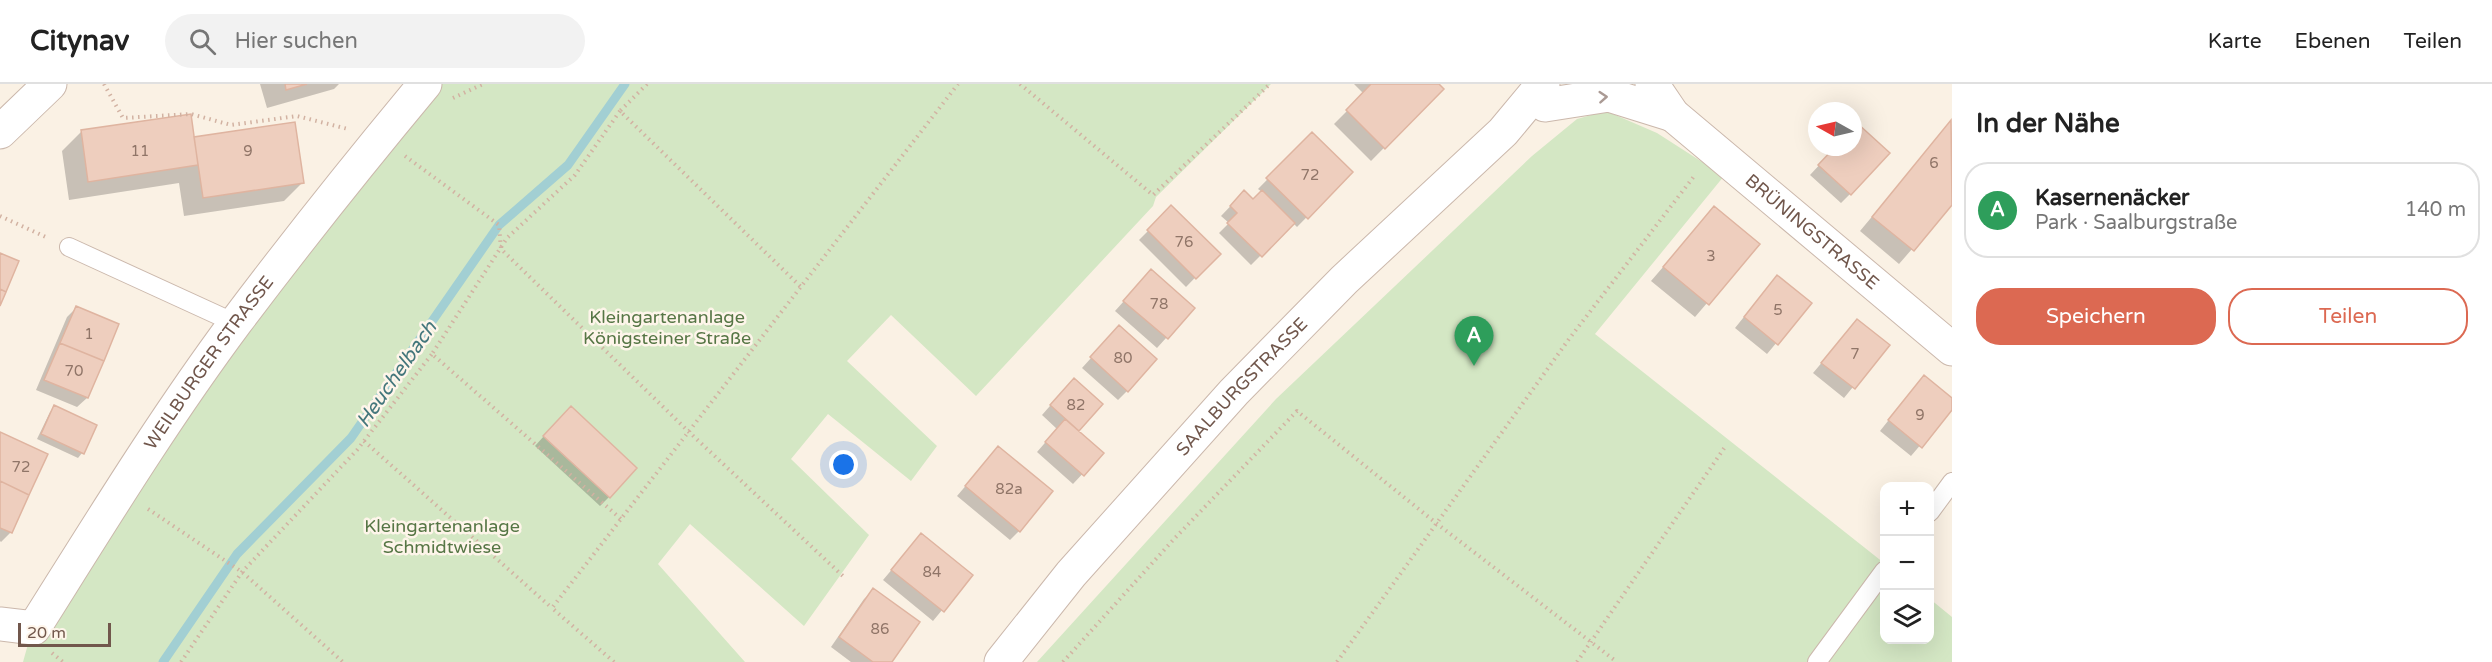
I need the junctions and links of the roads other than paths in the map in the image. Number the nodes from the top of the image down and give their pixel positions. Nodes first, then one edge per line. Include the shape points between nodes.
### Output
1 (50, 84) edge
2 (425, 84) edge
3 (1652, 84) edge
4 (1551, 91) edge
5 (1673, 115) junction
6 (0, 132) edge
7 (69, 247) road end
8 (235, 323) junction
9 (1952, 349) edge
10 (1952, 482) edge
11 (1934, 505) edge
12 (1880, 576) edge
13 (0, 624) edge
14 (1001, 662) edge
15 (1817, 662) edge

1 - 6 street
2 - 8 street, WEILBURGER STRASSE
3 - 5 street, BRÜNINGSTRASSE
4 -> 5 street, BRÜNINGSTRASSE via 1609,95
4 - 14 street, SAALBURGSTRASSE via 1344,280 1234,392 1071,574
5 - 9 street, BRÜNINGSTRASSE
7 - 8 lane
8 - 13 street, WEILBURGER STRASSE via 121,490 34,628
10 - 11 lane
12 - 15 lane

